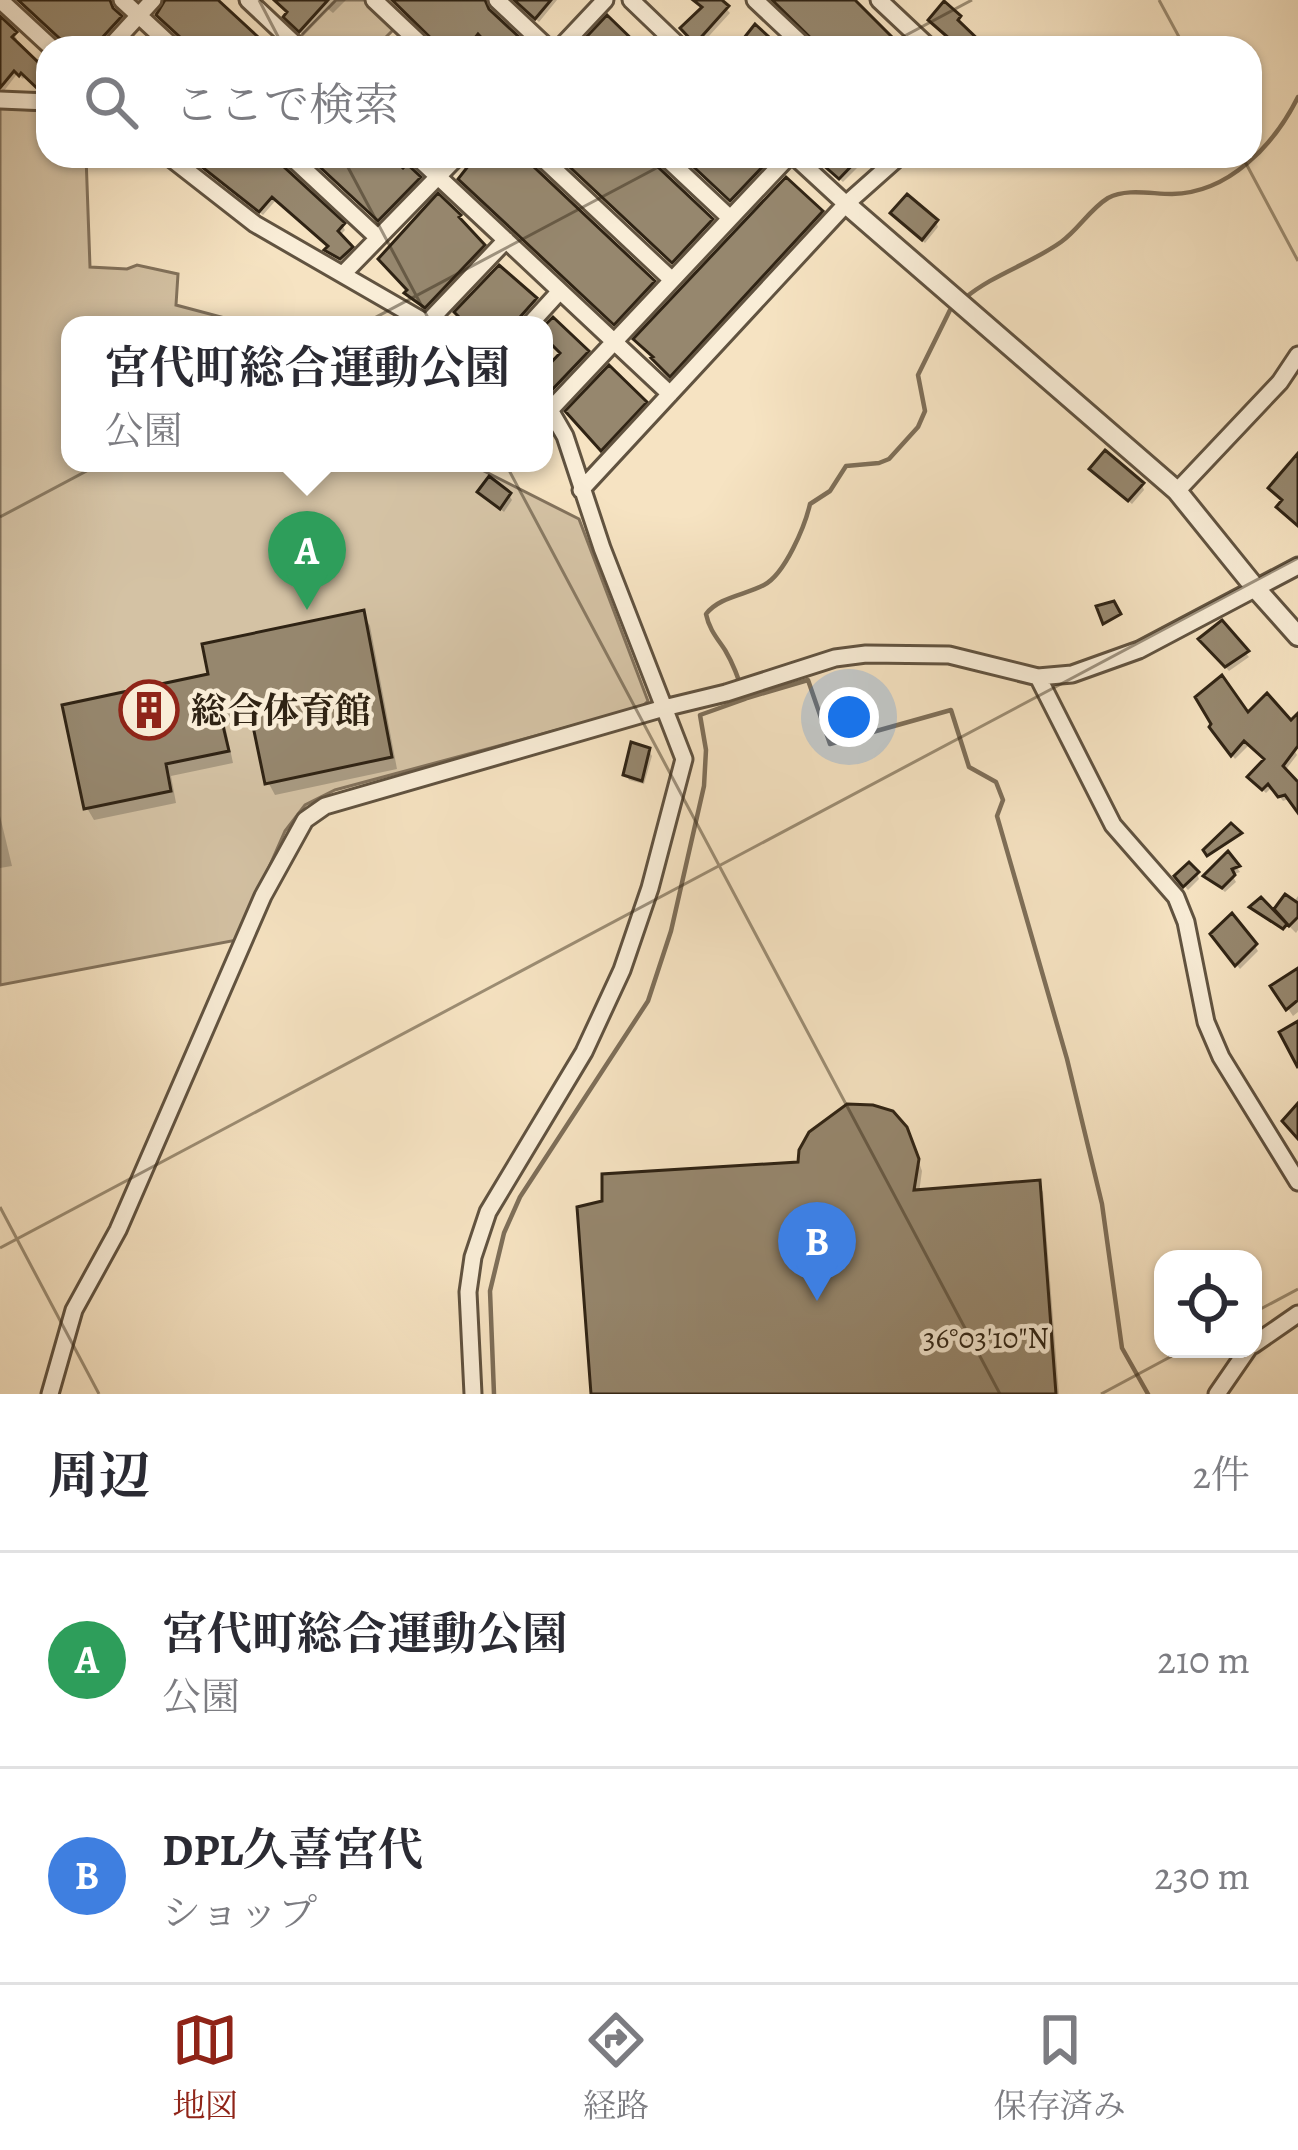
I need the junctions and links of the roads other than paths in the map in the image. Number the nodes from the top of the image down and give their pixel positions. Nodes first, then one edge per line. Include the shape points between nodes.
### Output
1 (0, 0) edge
2 (122, 0) edge
3 (153, 0) edge
4 (248, 0) edge
5 (374, 0) edge
6 (497, 0) edge
7 (605, 0) edge
8 (631, 0) edge
9 (755, 0) edge
10 (879, 0) edge
11 (139, 16) junction
12 (39, 36) edge
13 (120, 36) edge
14 (161, 36) edge
15 (286, 36) edge
16 (412, 36) edge
17 (535, 36) edge
18 (571, 36) edge
19 (668, 36) edge
20 (793, 36) edge
21 (917, 36) edge
22 (0, 100) edge
23 (36, 102) edge
24 (183, 168) edge
25 (303, 168) edge
26 (429, 168) edge
27 (447, 168) edge
28 (553, 168) edge
29 (677, 168) edge
30 (780, 168) edge
31 (806, 168) edge
32 (886, 168) edge
33 (438, 177) junction
34 (846, 204) junction
35 (730, 218) junction
36 (377, 237) junction
37 (506, 241) junction
38 (343, 274) junction
39 (672, 280) junction
40 (560, 291) junction
41 (415, 316) edge
42 (436, 316) edge
43 (537, 316) edge
44 (614, 342) junction
45 (1298, 355) edge
46 (670, 394) junction
47 (553, 401) edge
48 (553, 416) edge
49 (581, 490) junction
50 (1177, 490) junction
51 (1298, 566) edge
52 (1257, 590) junction
53 (1298, 636) edge
54 (1038, 677) junction
55 (664, 708) junction
56 (1298, 1181) edge
57 (1298, 1314) edge
58 (1262, 1339) edge
59 (1243, 1358) edge
60 (50, 1394) edge
61 (473, 1394) edge
62 (1217, 1394) edge

1 - 12 street
2 - 11 street
3 - 11 street
4 - 15 street
5 - 16 street
6 - 17 street
7 - 18 street
8 - 19 street
9 - 20 street
10 - 21 street
11 - 13 street
11 - 14 street
22 - 23 street
24 - 38 street via 255,224
25 - 36 street
26 - 33 street
27 - 33 street
28 - 39 street
29 - 35 street
30 - 35 street
31 - 34 street
32 - 34 street
33 - 36 street
33 - 37 street
34 - 46 street
34 - 50 street
35 - 39 street
36 - 38 street
37 - 40 street
37 - 42 street
38 - 41 street
39 - 44 street
40 - 43 street
40 - 44 street
44 - 46 street
44 - 47 street
45 - 50 street
46 - 49 street
48 - 49 street
49 - 55 street
50 - 52 street
51 - 52 street
52 - 53 street
52 - 54 street via 1139,650
54 - 55 street via 949,655 866,654
54 - 56 street via 1113,825 1176,897 1221,1057
55 - 60 street via 325,806 305,820 74,1310
55 - 61 street via 684,759 622,970 584,1052 488,1212 473,1257
57 - 58 street
59 - 62 street

